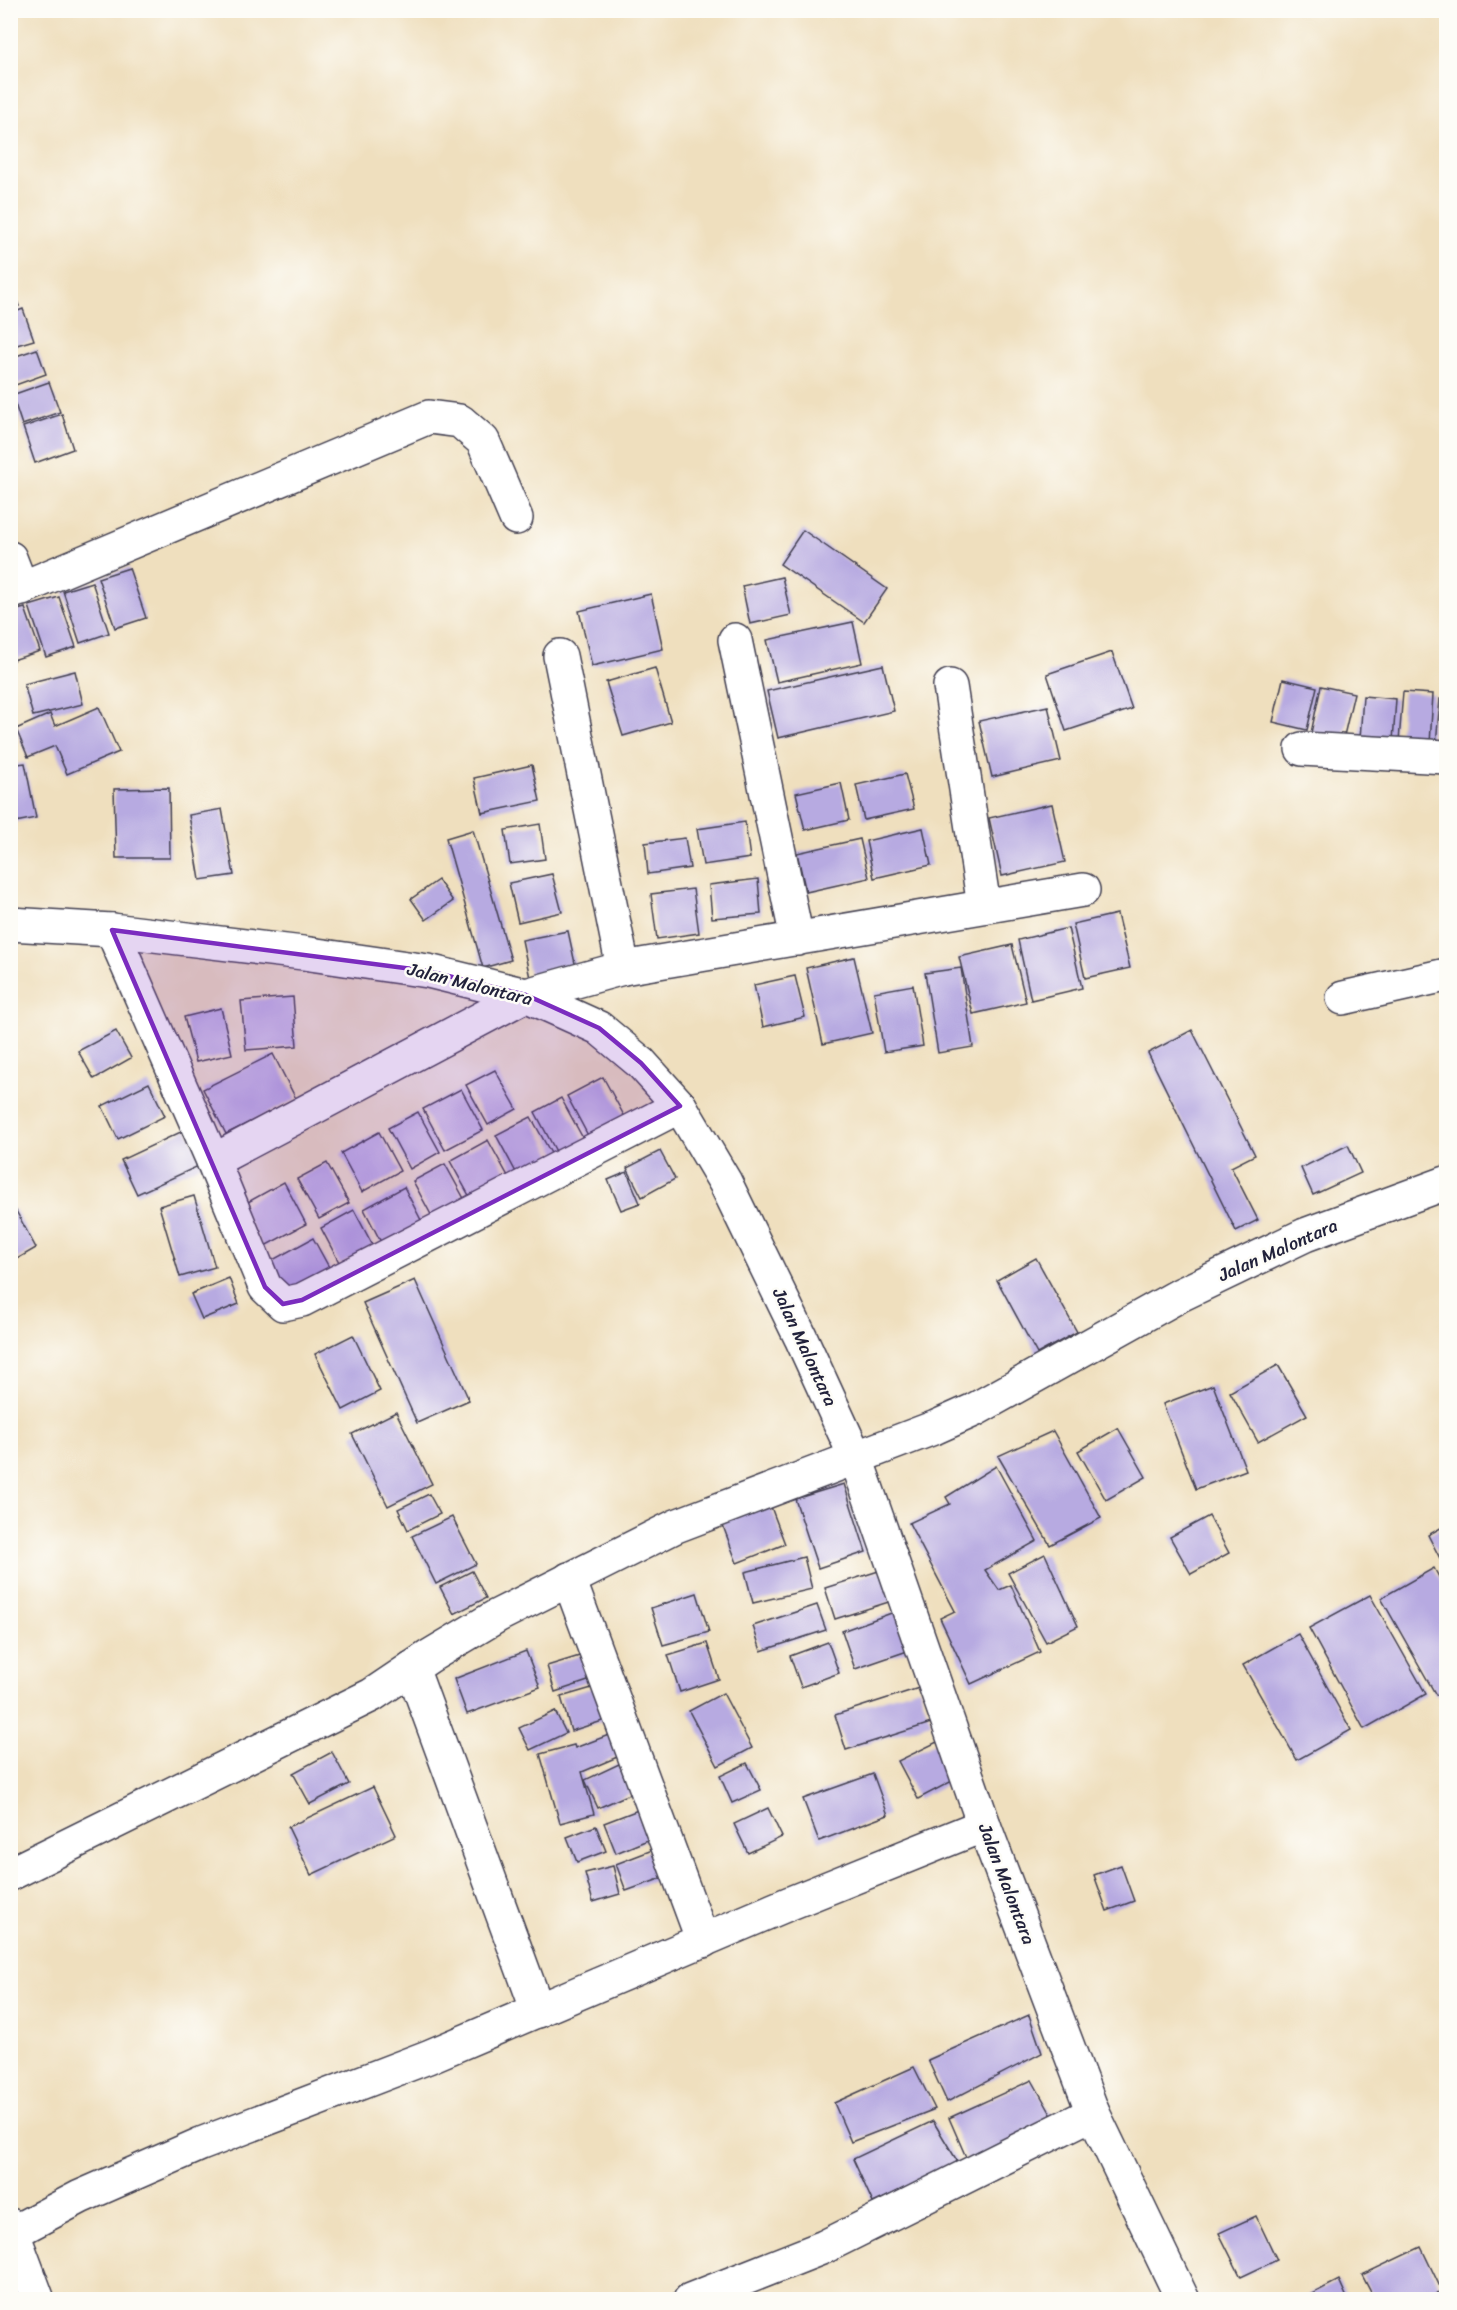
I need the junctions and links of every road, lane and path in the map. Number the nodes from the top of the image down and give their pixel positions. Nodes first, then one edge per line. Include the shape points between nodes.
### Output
1 (516, 518) dead end
2 (10, 558) edge
3 (16, 591) edge
4 (735, 640) dead end
5 (560, 656) dead end
6 (950, 686) dead end
7 (1302, 749) dead end
8 (1446, 757) edge
9 (1083, 890) dead end
10 (984, 906) junction
11 (10, 924) edge
12 (112, 930) junction
13 (797, 939) junction
14 (624, 968) junction
15 (1446, 975) edge
16 (526, 995) junction
17 (1343, 998) dead end
18 (680, 1106) junction
19 (213, 1161) junction
20 (1445, 1186) edge
21 (856, 1458) junction
22 (569, 1579) junction
23 (412, 1668) junction
24 (984, 1825) junction
25 (10, 1874) edge
26 (703, 1941) junction
27 (538, 2011) junction
28 (1093, 2113) junction
29 (11, 2231) edge
30 (38, 2300) edge
31 (690, 2300) edge
32 (1183, 2300) edge

1 - 3 street via 483,441 460,421 429,417
2 - 3 street
4 - 13 street
5 - 14 street
6 - 10 street
7 - 8 street
9 - 10 street
10 - 13 street
11 - 12 street, Jalan Malontara
12 - 16 street, Jalan Malontara via 429,971
12 - 19 street
13 - 14 street
14 - 16 street
15 - 17 street
16 - 18 street, Jalan Malontara via 598,1028 641,1063
16 - 19 street
18 - 19 street via 302,1300 283,1304 265,1287
18 - 21 street, Jalan Malontara via 725,1182
20 - 21 street, Jalan Malontara via 1305,1235 1180,1295 974,1410
21 - 22 street via 676,1526
21 - 24 street, Jalan Malontara
22 - 23 street via 496,1616
22 - 26 street
23 - 25 street via 372,1695 314,1725
23 - 27 street
24 - 26 street
24 - 28 street, Jalan Malontara
26 - 27 street
27 - 29 street via 201,2144
28 - 31 street via 824,2247
28 - 32 street, Jalan Malontara
29 - 30 street

